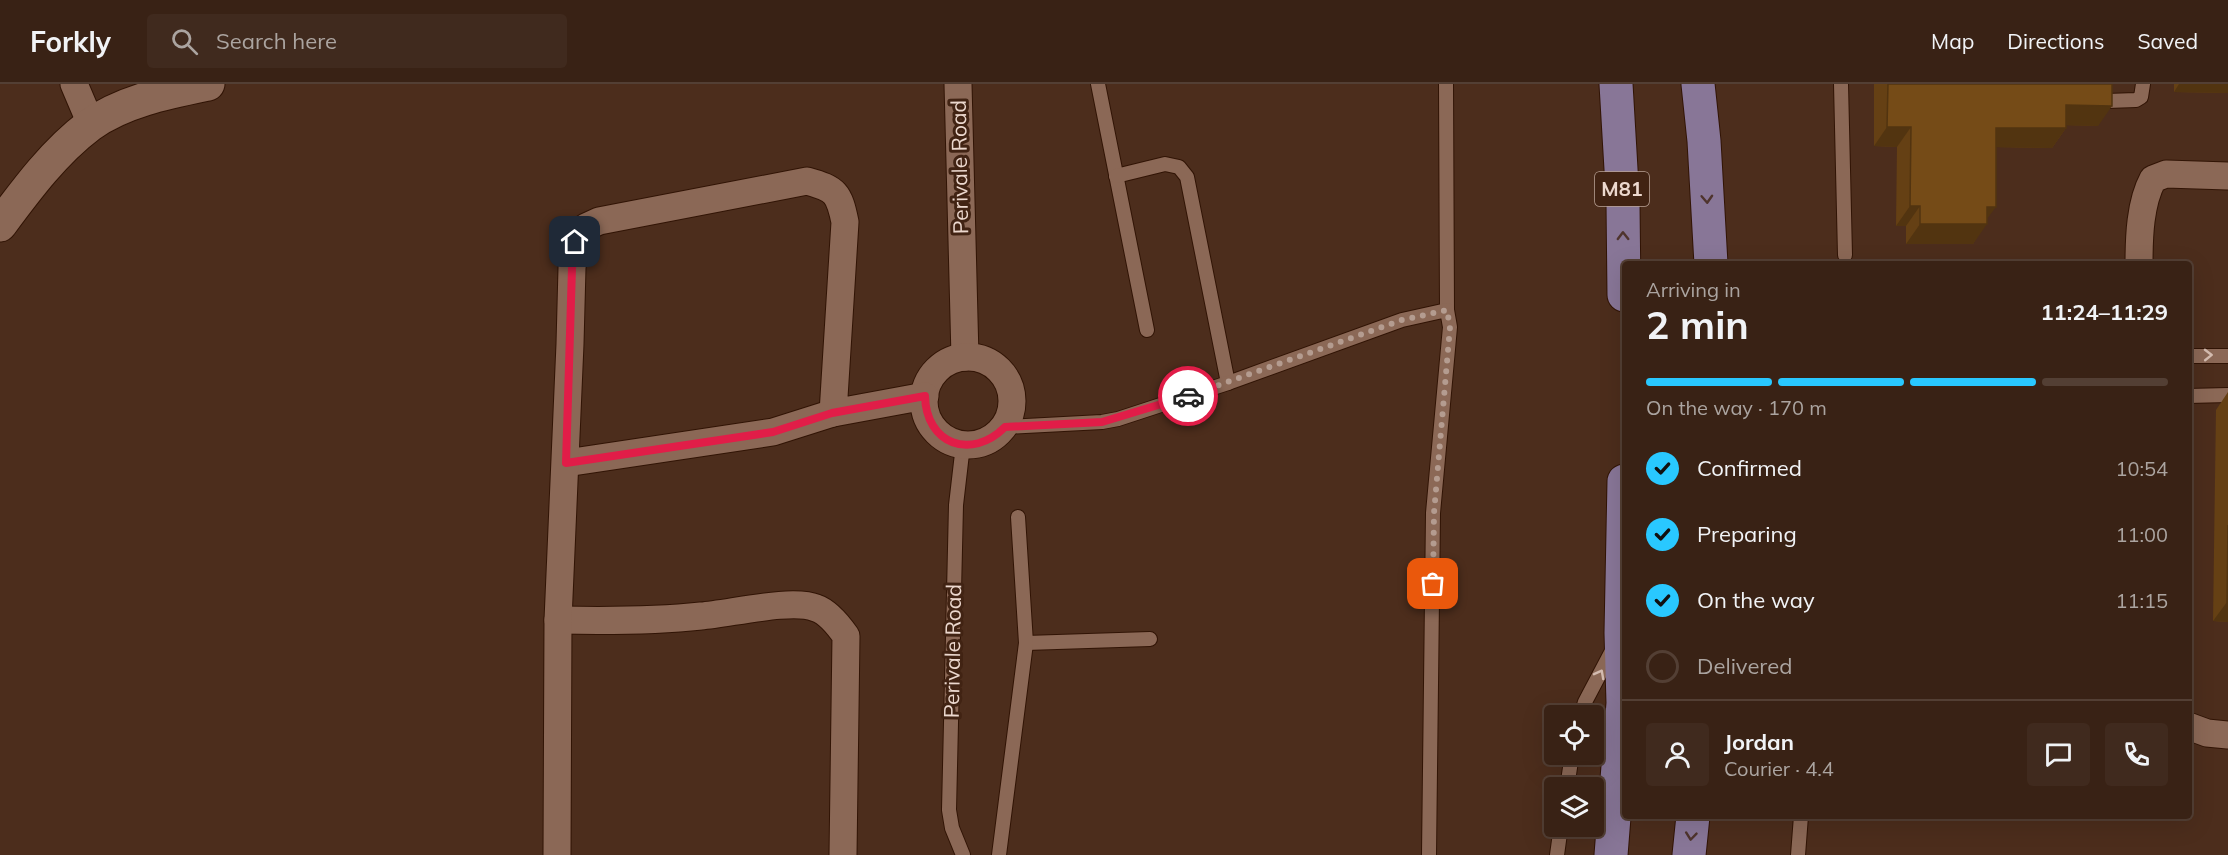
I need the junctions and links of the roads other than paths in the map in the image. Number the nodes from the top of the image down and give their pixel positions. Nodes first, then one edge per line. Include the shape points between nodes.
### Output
1 (74, 84) edge
2 (208, 84) edge
3 (958, 84) edge
4 (1098, 84) edge
5 (1446, 84) edge
6 (1616, 84) edge
7 (1698, 84) edge
8 (1711, 84) edge
9 (1841, 84) edge
10 (2143, 84) edge
11 (2106, 101) edge
12 (92, 124) junction
13 (1704, 141) junction
14 (1116, 176) junction
15 (2228, 176) edge
16 (0, 225) edge
17 (2139, 254) edge
18 (1845, 255) dead end
19 (1624, 261) edge
20 (1711, 261) edge
21 (1447, 310) junction
22 (1147, 330) dead end
23 (2192, 356) edge
24 (2228, 356) edge
25 (965, 357) junction
26 (1228, 383) junction
27 (2228, 395) edge
28 (925, 396) junction
29 (2192, 396) edge
30 (832, 413) junction
31 (1005, 427) junction
32 (963, 445) junction
33 (566, 463) junction
34 (1018, 517) dead end
35 (1622, 582) edge
36 (558, 620) junction
37 (1621, 633) junction
38 (1150, 639) dead end
39 (1026, 643) junction
40 (1622, 668) edge
41 (1584, 705) edge
42 (1622, 716) edge
43 (2192, 728) edge
44 (2228, 735) edge
45 (1693, 819) edge
46 (1801, 819) edge
47 (1559, 837) edge
48 (1554, 853) edge
49 (557, 855) edge
50 (843, 855) edge
51 (963, 855) edge
52 (999, 855) edge
53 (1429, 855) edge
54 (1611, 855) edge
55 (1689, 855) edge
56 (1798, 855) edge

1 - 12 street
2 - 12 street via 161,94
3 - 25 street, Perivale Road
4 - 14 lane
5 - 21 lane
19 -> 6 main road, M81
7 - 13 main road
8 - 13 main road
9 - 18 lane
10 - 11 lane via 2141,97 2136,100
12 - 16 street via 60,152
13 -> 20 main road
14 - 22 lane
14 - 26 lane via 1165,165 1179,166 1187,177
15 - 17 street via 2166,174 2152,179 2146,191
21 - 26 lane via 1402,320
21 - 53 lane via 1450,327 1434,513
23 -> 24 lane
25 - 28 street via 938,369 928,382
25 - 31 street via 993,364 1010,386 1013,400
26 - 31 lane via 1110,421
27 - 29 lane
28 - 30 street
28 - 32 street via 925,411 940,436
30 - 33 street via 773,432
30 - 33 street via 845,222 832,189 807,181 600,221 586,227 575,242 572,268
31 - 32 street via 982,443
32 - 51 lane, Perivale Road via 956,505 949,810
33 - 36 street
34 - 39 lane
35 - 37 main road
36 - 49 street
36 - 50 street via 625,622 792,605 816,608 837,624 846,636
37 - 40 main road
41 -> 37 lane
38 - 39 lane
39 - 52 lane
42 - 54 main road
43 - 44 street via 2207,734
45 -> 55 main road
46 - 56 lane
47 - 48 lane

